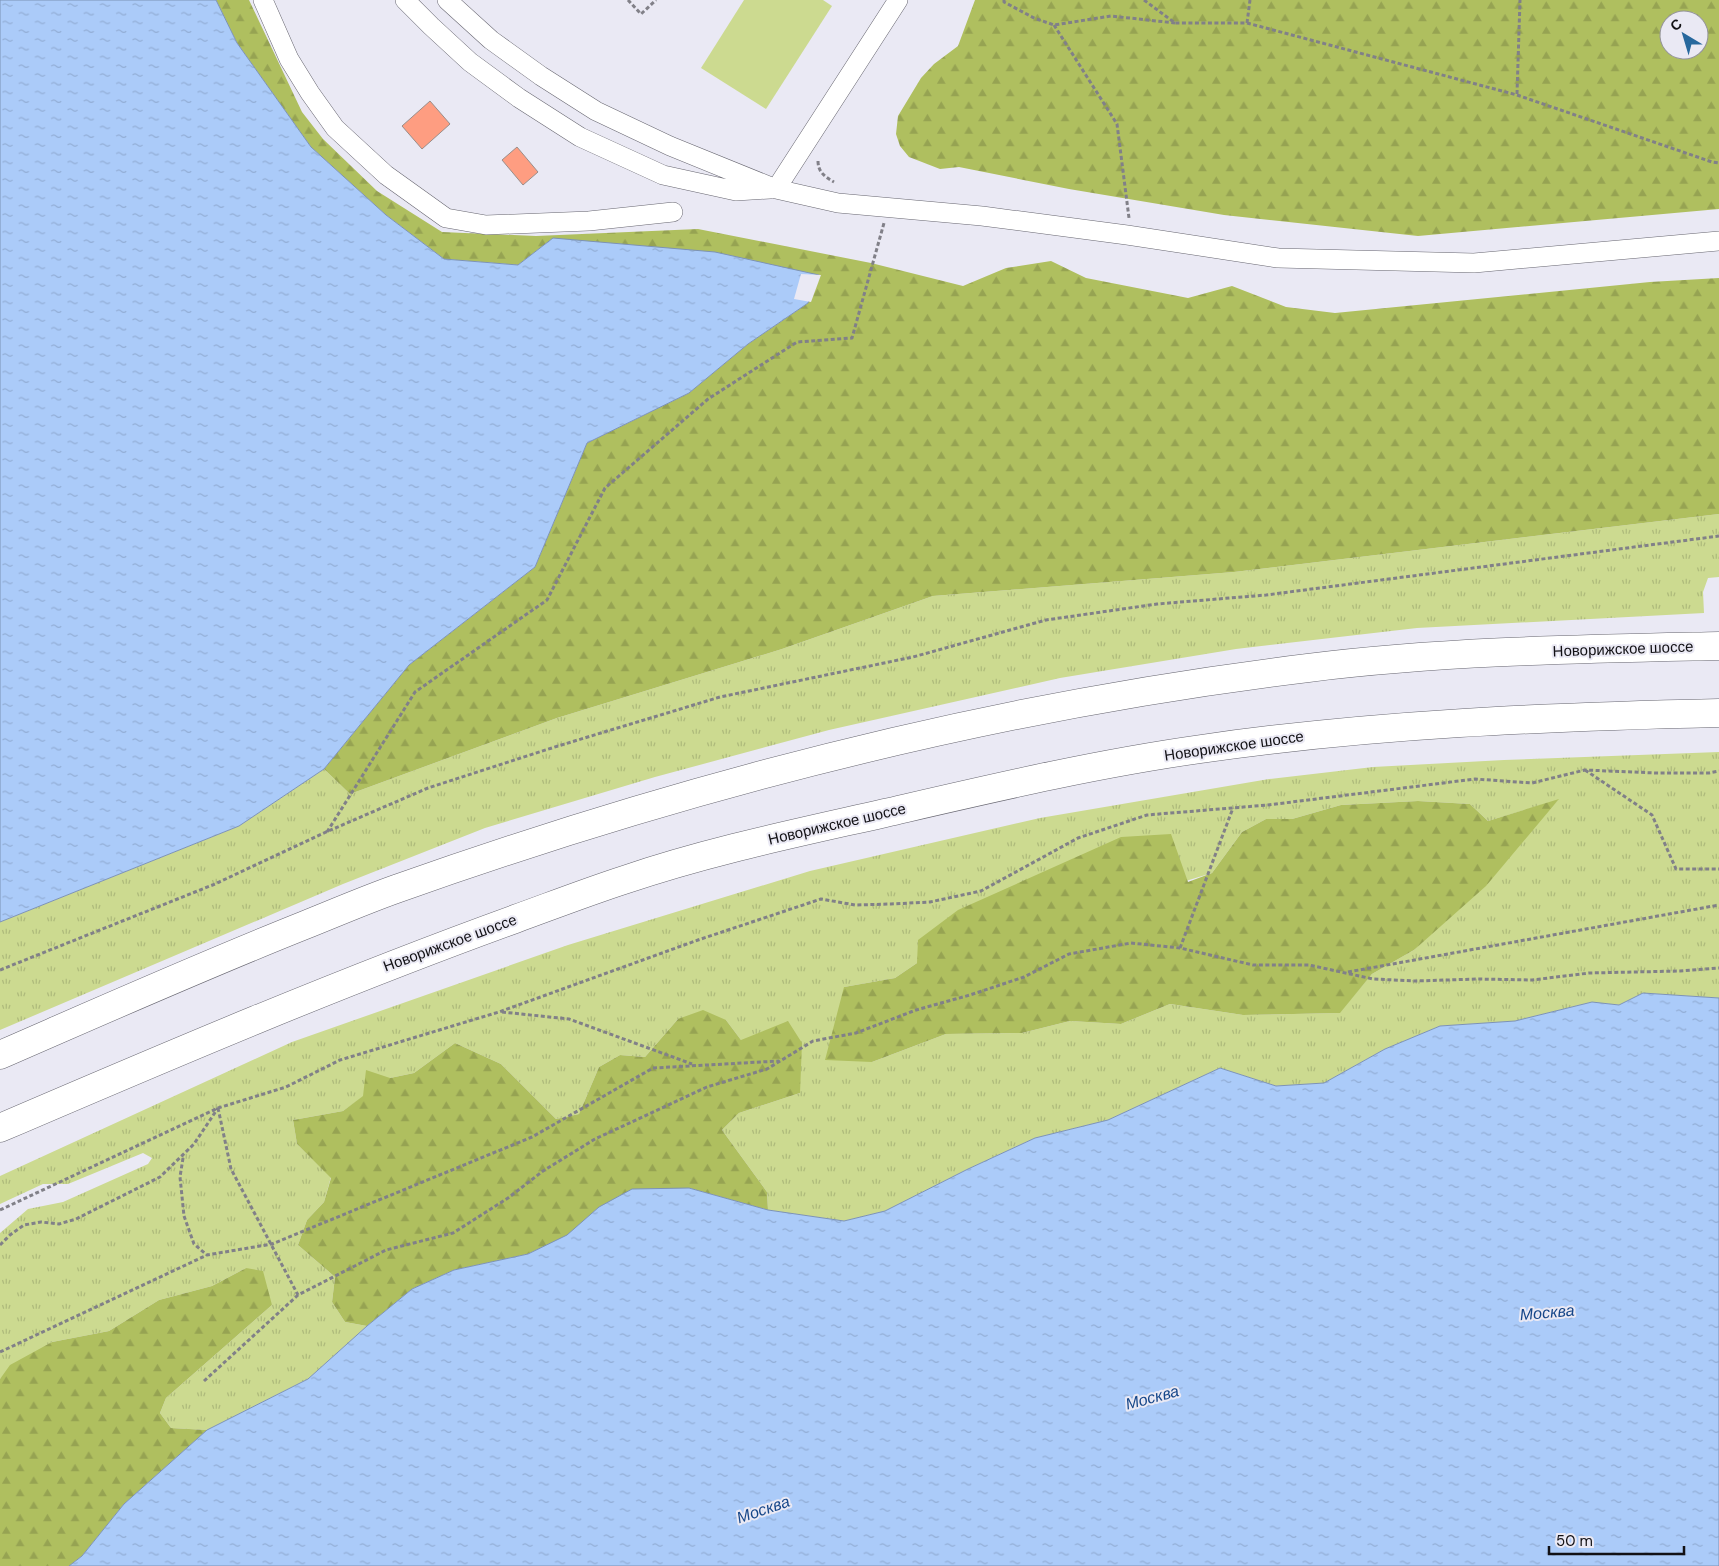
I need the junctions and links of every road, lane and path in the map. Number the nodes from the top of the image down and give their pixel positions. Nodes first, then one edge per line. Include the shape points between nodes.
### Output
1 (263, 0) edge
2 (405, 0) edge
3 (447, 0) edge
4 (628, 0) edge
5 (656, 0) edge
6 (898, 0) edge
7 (1004, 0) edge
8 (1144, 0) edge
9 (1250, 0) edge
10 (1520, 0) edge
11 (1175, 23) junction
12 (1246, 23) junction
13 (1054, 25) junction
14 (1517, 95) junction
15 (818, 161) dead end
16 (1719, 163) edge
17 (841, 185) dead end
18 (776, 189) junction
19 (888, 208) junction
20 (673, 212) dead end
21 (1130, 218) dead end
22 (1719, 242) edge
23 (1719, 536) edge
24 (1719, 646) edge
25 (1719, 713) edge
26 (1585, 770) junction
27 (1719, 771) edge
28 (1233, 808) junction
29 (326, 832) junction
30 (1719, 869) edge
31 (1719, 905) edge
32 (1180, 948) junction
33 (1719, 968) edge
34 (0, 970) edge
35 (1345, 973) junction
36 (498, 1012) junction
37 (0, 1055) edge
38 (780, 1061) junction
39 (695, 1065) junction
40 (218, 1108) junction
41 (0, 1128) edge
42 (183, 1157) junction
43 (0, 1210) edge
44 (272, 1244) junction
45 (0, 1245) edge
46 (207, 1255) junction
47 (298, 1295) junction
48 (0, 1352) edge
49 (204, 1381) dead end

1 - 20 street via 290,59 335,128 386,175 446,218 486,225 589,221
2 - 18 street via 470,62 580,137 663,174 736,191
3 - 18 street via 491,40 596,110 670,146
4 - 5 path via 641,14
6 - 18 street
7 - 13 path via 1034,18
8 - 11 path
9 - 12 path
10 - 14 path
11 - 12 path
11 - 13 path via 1111,16
12 - 14 path
13 - 21 path via 1117,124
14 - 16 path
15 - 17 path via 821,173
18 - 19 street via 838,203
19 - 22 street via 992,217 1278,258 1474,262
19 - 29 path via 852,338 798,342 708,399 605,488 548,600 415,692
23 - 29 path via 1046,620 913,657 720,697 428,788
24 - 37 highway, Новорижское шоссе via 1444,655 1309,667 1100,700 933,733 716,788 497,854 390,891 261,942
25 - 41 highway, Новорижское шоссе via 1445,724 1316,734 1198,749 1051,776 755,842 626,879 414,956
26 - 27 path
26 - 28 path via 1532,783 1475,779
26 - 30 path via 1652,815 1676,869
28 - 32 path
28 - 36 path via 1147,815 1104,829 1078,838 981,891 930,902 891,904 855,905 821,899
29 - 34 path via 215,884
31 - 35 path
32 - 35 path via 1253,965 1309,965
32 - 38 path via 1131,943 1069,954 1024,977 916,1010 856,1033 813,1041
33 - 35 path via 1589,973 1532,980 1415,981 1374,979
36 - 39 path via 569,1020
36 - 40 path via 340,1060 286,1087
38 - 39 path
38 - 47 path via 768,1069 707,1088 595,1139 543,1171 454,1234 386,1250
39 - 44 path via 653,1068 532,1137
40 - 42 path
40 - 43 path
40 - 44 path via 230,1169
42 - 45 path via 160,1177 76,1220 24,1225
42 - 46 path via 180,1177 184,1216 194,1244
44 - 46 path
44 - 47 path
46 - 48 path
47 - 49 path

